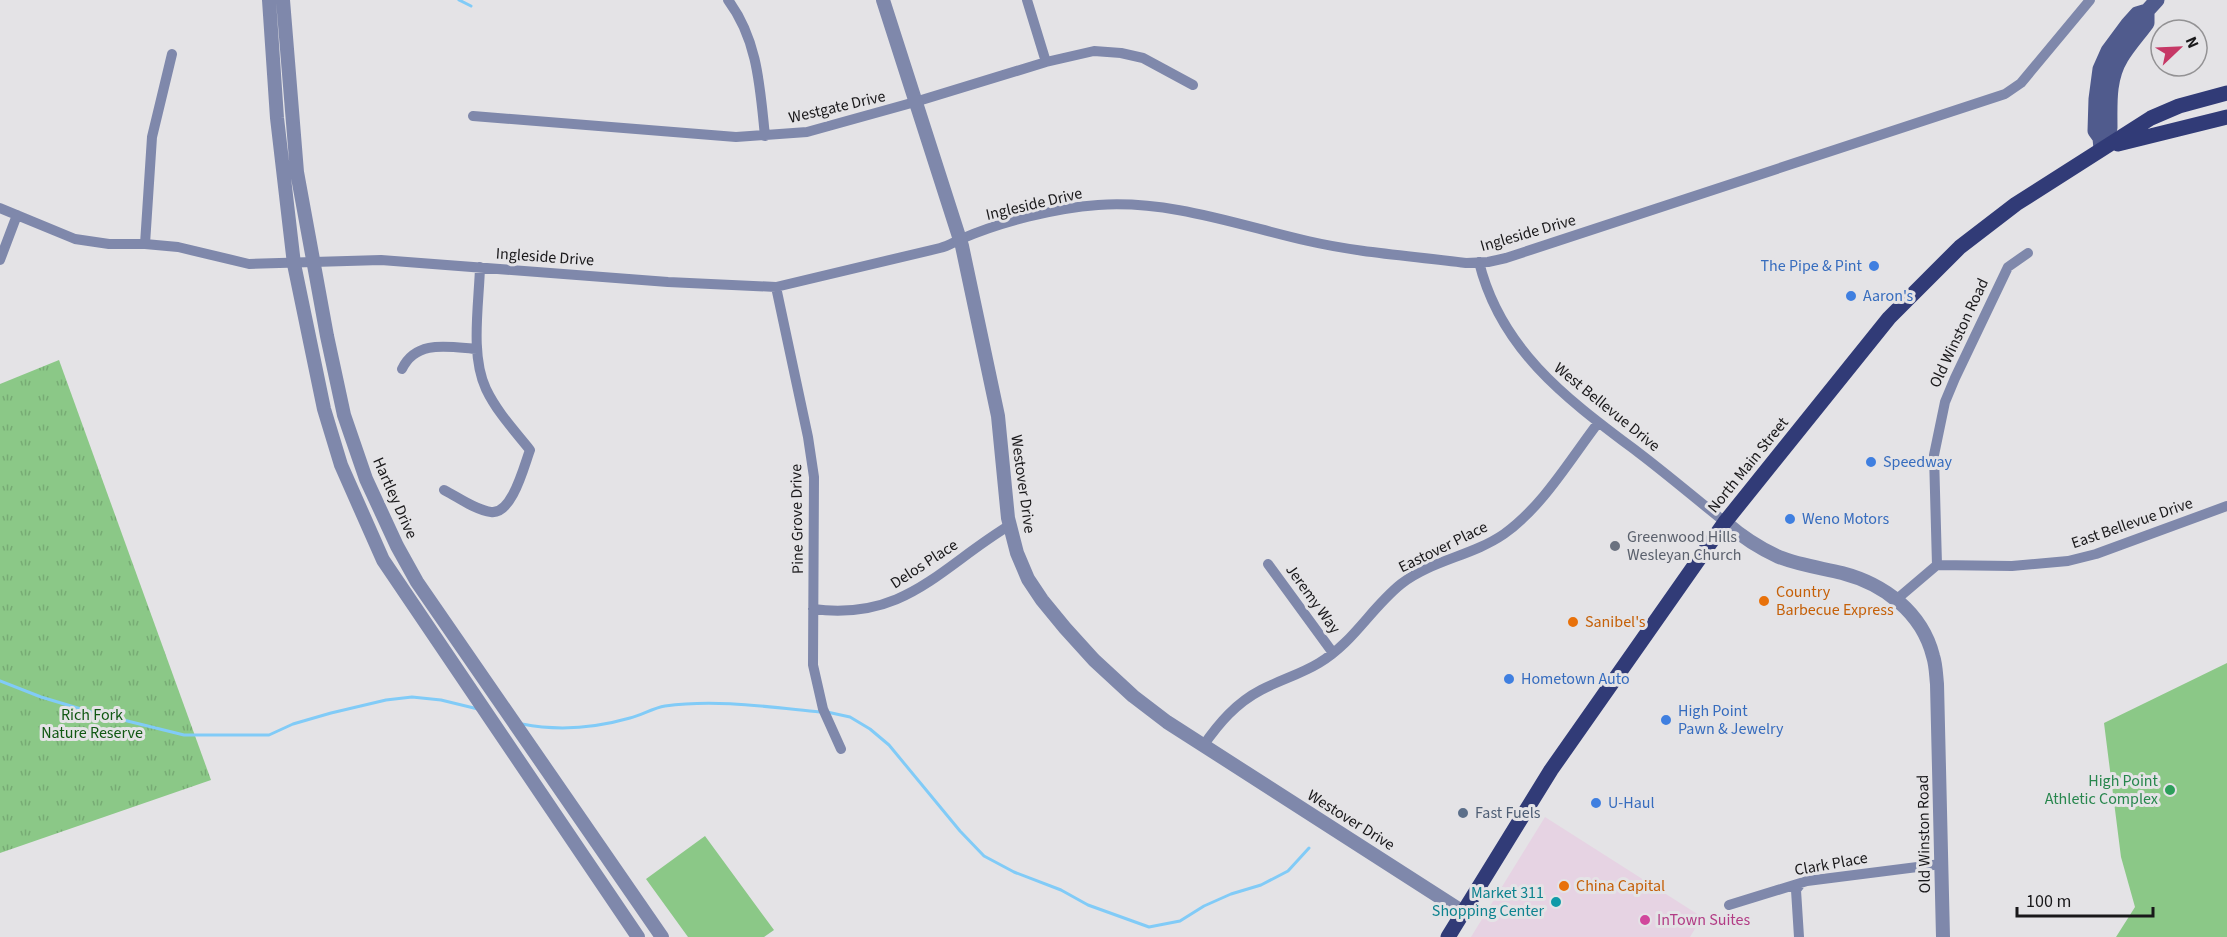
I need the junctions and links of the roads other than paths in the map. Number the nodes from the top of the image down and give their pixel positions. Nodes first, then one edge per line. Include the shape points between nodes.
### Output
1 (269, 0) edge
2 (283, 0) edge
3 (728, 0) edge
4 (883, 0) edge
5 (1027, 0) edge
6 (2090, 0) edge
7 (2153, 3) edge
8 (172, 54) dead end
9 (1047, 62) junction
10 (1193, 85) dead end
11 (2227, 93) edge
12 (915, 102) junction
13 (473, 116) dead end
14 (2227, 117) edge
15 (765, 136) junction
16 (2101, 143) junction
17 (0, 208) edge
18 (17, 215) junction
19 (960, 239) junction
20 (145, 244) junction
21 (2028, 253) dead end
22 (0, 260) edge
23 (1479, 262) junction
24 (315, 263) junction
25 (294, 264) junction
26 (480, 267) junction
27 (776, 287) junction
28 (477, 349) junction
29 (402, 369) dead end
30 (1598, 423) junction
31 (444, 490) dead end
32 (2227, 506) edge
33 (1725, 522) junction
34 (1010, 525) junction
35 (1268, 564) dead end
36 (1937, 565) junction
37 (1897, 599) junction
38 (813, 609) junction
39 (1333, 653) junction
40 (1203, 746) junction
41 (841, 750) dead end
42 (1941, 864) junction
43 (1801, 884) junction
44 (1729, 905) dead end
45 (1463, 912) junction
46 (638, 937) edge
47 (662, 937) edge
48 (1448, 937) edge
49 (1799, 937) edge
50 (1942, 937) edge

1 - 25 street via 277,118
2 - 24 street, Hartley Drive via 297,172
3 - 15 street via 747,31 754,52
4 - 12 street, Westover Drive
5 - 9 street
6 - 23 street, Ingleside Drive via 2021,83 2005,94 1506,258
7 - 16 main road via 2128,24 2100,69 2095,130
8 - 20 street via 152,136
9 - 10 street, Westgate Drive via 1094,51 1122,53 1143,58
9 - 12 street, Westgate Drive
11 - 16 main road, North Main Street via 2179,106
12 - 15 street, Westgate Drive via 807,132
12 - 19 street, Westover Drive
13 - 15 street, Westgate Drive
14 - 16 main road
16 - 33 main road, North Main Street via 1960,247 1922,283 1889,318
17 - 18 street, Ingleside Drive
18 - 20 street, Ingleside Drive via 75,239
18 - 22 street
19 - 23 street, Ingleside Drive via 1054,212 1136,204 1188,210 1336,247
19 - 27 street, Ingleside Drive via 940,248
19 - 34 street, Westover Drive via 998,416
20 - 25 street, Ingleside Drive via 178,247 249,264
21 - 36 street, Old Winston Road via 2008,267 1945,402 1934,454
23 - 30 street, West Bellevue Drive via 1494,305 1528,359
24 - 25 street, Ingleside Drive
24 - 26 street, Ingleside Drive via 381,260
24 - 47 street, Hartley Drive via 344,415 366,478 397,546 417,582
25 - 46 street via 324,410 341,465 383,560
26 - 27 street, Ingleside Drive
26 - 28 street
27 - 38 street, Pine Grove Drive via 814,477
28 - 29 street via 427,347 411,355
28 - 31 street via 485,386 500,413 530,450 511,499 500,512 482,510
30 - 33 street, West Bellevue Drive
30 - 39 street, Eastover Place via 1553,483 1514,525 1486,543 1409,579
32 - 36 street, East Bellevue Drive via 2068,561 2012,566
33 - 37 street, Old Winston Road via 1780,558 1860,579
33 - 45 main road, North Main Street via 1551,770
34 - 38 street, Delos Place via 937,577 893,602 853,612
34 - 40 street, Westover Drive via 1029,579 1065,628 1133,696
35 - 39 street, Jeremy Way
36 - 37 street
37 - 42 street, Old Winston Road via 1914,618 1934,657
38 - 41 street, Pine Grove Drive via 815,679
39 - 40 street, Eastover Place via 1242,702 1221,720
40 - 45 street, Westover Drive
42 - 43 street, Clark Place
42 - 50 street, Old Winston Road
43 - 44 street, Clark Place
43 - 49 street via 1796,890
45 - 48 main road, North Main Street

